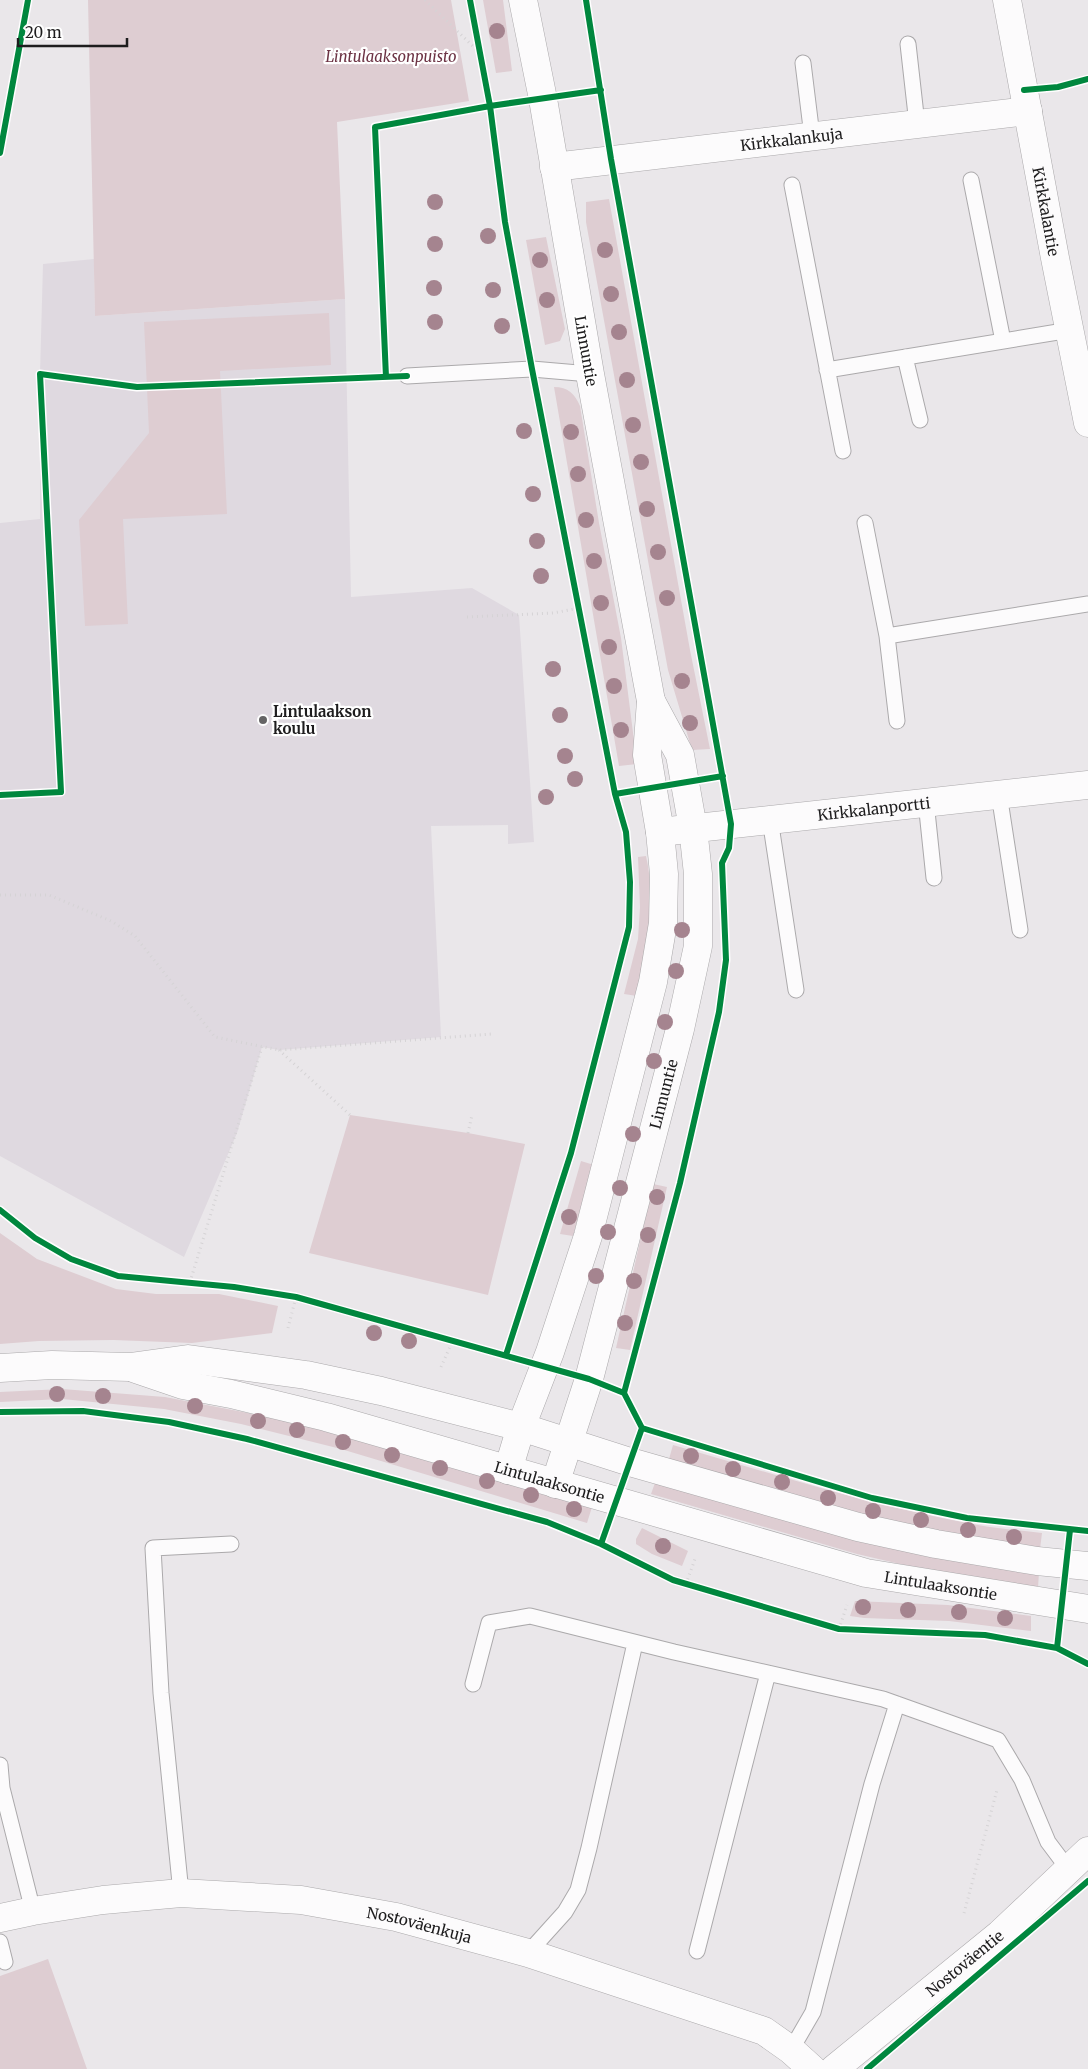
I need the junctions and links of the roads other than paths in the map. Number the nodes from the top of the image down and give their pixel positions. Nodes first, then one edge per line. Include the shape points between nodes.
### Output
1 (523, 0) edge
2 (1007, 0) edge
3 (908, 44) dead end
4 (803, 63) dead end
5 (1028, 112) junction
6 (917, 124) junction
7 (812, 136) junction
8 (554, 166) junction
9 (971, 180) dead end
10 (792, 185) dead end
11 (1070, 330) junction
12 (1003, 341) junction
13 (905, 357) junction
14 (827, 370) junction
15 (590, 374) junction
16 (407, 376) dead end
17 (920, 420) dead end
18 (1088, 423) edge
19 (843, 451) dead end
20 (865, 523) dead end
21 (1088, 604) edge
22 (887, 636) junction
23 (652, 701) junction
24 (897, 721) dead end
25 (1088, 785) edge
26 (999, 794) junction
27 (926, 802) junction
28 (770, 819) junction
29 (693, 828) junction
30 (660, 832) junction
31 (934, 878) dead end
32 (1020, 930) dead end
33 (796, 990) dead end
34 (130, 1367) junction
35 (0, 1368) edge
36 (521, 1427) junction
37 (569, 1442) junction
38 (508, 1470) junction
39 (555, 1484) junction
40 (231, 1544) dead end
41 (1088, 1566) edge
42 (1088, 1609) edge
43 (635, 1643) junction
44 (768, 1674) junction
45 (473, 1684) dead end
46 (897, 1704) junction
47 (0, 1766) edge
48 (1078, 1860) edge
49 (181, 1893) junction
50 (33, 1910) junction
51 (0, 1918) edge
52 (0, 1942) edge
53 (697, 1951) dead end
54 (528, 1954) junction
55 (5, 1962) dead end
56 (792, 2050) junction
57 (812, 2069) edge
58 (834, 2069) edge

1 - 8 street, Linnuntie
2 - 5 street, Kirkkalantie
3 - 6 lane
4 - 7 lane
5 - 6 street, Kirkkalankuja
5 - 11 street, Kirkkalantie
6 - 7 street, Kirkkalankuja
7 - 8 street, Kirkkalankuja
8 - 15 street, Linnuntie
9 - 12 lane
10 - 14 lane
11 - 12 lane
11 - 18 street, Kirkkalantie
12 - 13 lane
13 - 14 lane
13 - 17 lane
14 - 19 lane
15 - 16 lane via 532,369
15 - 23 street, Linnuntie
20 - 22 lane
21 - 22 lane
22 - 24 lane
23 - 29 street, Linnuntie via 680,755
23 - 30 street, Linnuntie via 647,755
25 - 26 street, Kirkkalanportti
26 - 27 street, Kirkkalanportti
26 - 32 lane
27 - 28 street, Kirkkalanportti
27 - 31 lane
28 - 29 street, Kirkkalanportti
28 - 33 lane
29 - 30 street, Kirkkalanportti
29 - 37 street, Linnuntie via 698,874 698,946 680,1029 589,1379
30 - 36 street, Linnuntie via 664,874 663,923 653,982 588,1236 550,1352
34 - 35 street, Lintulaaksontie via 52,1365
34 - 36 street, Lintulaaksontie via 188,1359 297,1374 381,1391
34 - 38 street, Lintulaaksontie via 183,1385 326,1418
36 - 37 street, Lintulaaksontie
36 - 38 street, Linnuntie
37 - 39 street, Linnuntie
37 - 41 street, Lintulaaksontie via 858,1527 936,1544
38 - 39 street, Lintulaaksontie
39 - 42 street, Lintulaaksontie via 866,1574
40 - 49 lane via 153,1548 162,1694
43 - 44 lane
43 - 45 lane via 530,1616 489,1622
43 - 54 lane via 578,1890 565,1912
44 - 46 lane
44 - 53 lane
46 - 48 lane via 998,1740 1022,1780 1048,1842
46 - 56 lane via 872,1784 813,2012
47 - 50 lane via 2,1788
48 - 58 street, Nostoväentie via 1000,1934
49 - 50 street, Nostoväenkuja
49 - 54 street, Nostoväenkuja via 301,1900 396,1918
50 - 51 street, Nostoväenkuja
52 - 55 lane
54 - 56 street, Nostoväenkuja via 764,2031
56 - 57 street, Nostoväenkuja

